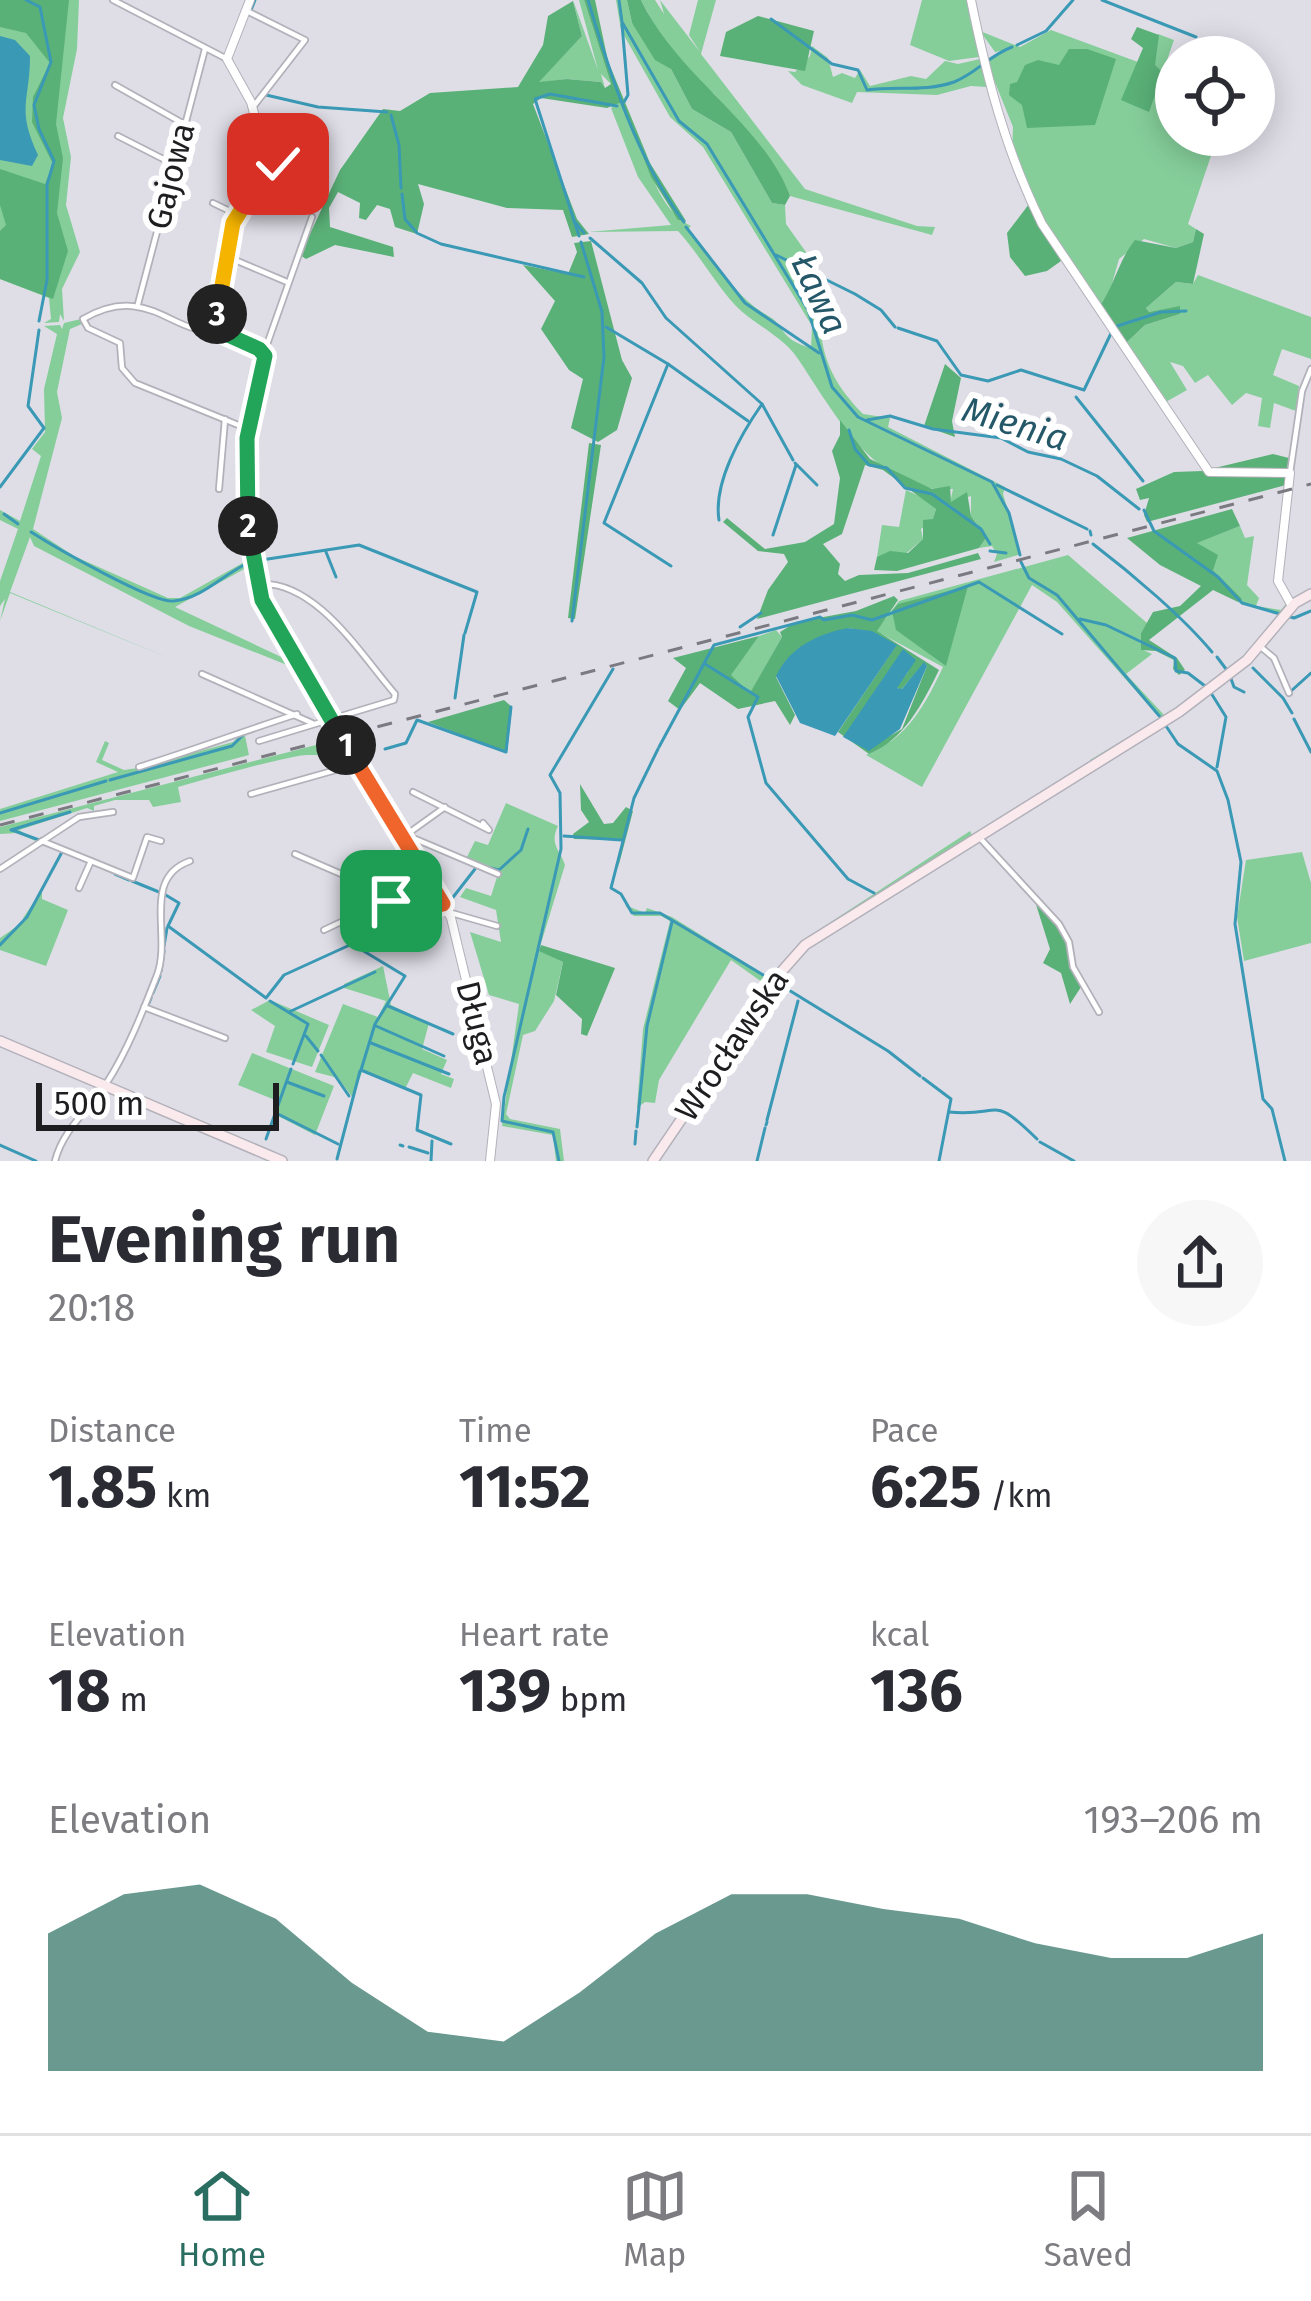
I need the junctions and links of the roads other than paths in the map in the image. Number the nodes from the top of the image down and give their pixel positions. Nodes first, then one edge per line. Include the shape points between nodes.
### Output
1 (113, 0) edge
2 (971, 0) edge
3 (248, 5) edge
4 (205, 49) junction
5 (227, 59) junction
6 (116, 86) dead end
7 (253, 107) junction
8 (184, 124) junction
9 (118, 136) dead end
10 (172, 164) junction
11 (269, 166) junction
12 (295, 168) dead end
13 (213, 203) dead end
14 (238, 215) junction
15 (312, 217) dead end
16 (228, 257) junction
17 (286, 282) junction
18 (138, 304) junction
19 (217, 328) junction
20 (263, 353) junction
21 (1311, 369) edge
22 (225, 418) junction
23 (248, 429) junction
24 (1290, 473) junction
25 (219, 489) dead end
26 (256, 584) junction
27 (1311, 594) edge
28 (1288, 612) junction
29 (1260, 647) junction
30 (202, 674) dead end
31 (1288, 693) dead end
32 (296, 714) junction
33 (329, 716) junction
34 (312, 723) junction
35 (260, 741) dead end
36 (357, 764) junction
37 (140, 767) dead end
38 (413, 792) dead end
39 (251, 794) dead end
40 (446, 807) junction
41 (113, 812) dead end
42 (483, 823) dead end
43 (976, 835) junction
44 (404, 836) junction
45 (161, 841) dead end
46 (42, 842) junction
47 (295, 854) dead end
48 (91, 860) junction
49 (190, 861) dead end
50 (0, 869) edge
51 (498, 874) dead end
52 (79, 888) dead end
53 (394, 897) junction
54 (445, 908) junction
55 (497, 926) dead end
56 (324, 930) dead end
57 (144, 1007) junction
58 (1099, 1012) dead end
59 (224, 1038) dead end
60 (0, 1042) edge
61 (105, 1085) junction
62 (55, 1161) edge
63 (282, 1161) edge
64 (490, 1161) edge
65 (653, 1161) edge

1 - 4 street
2 - 24 street via 997,116 1026,193 1112,332 1207,471
3 - 5 street
3 - 7 street via 305,40
4 - 5 street
4 - 8 street, Gajowa
5 - 7 street
6 - 8 street
7 - 11 street
8 - 10 street, Gajowa
9 - 10 street
10 - 18 street, Gajowa
11 - 12 street
11 - 14 street
13 - 14 street
14 - 16 street
15 - 17 street
16 - 17 street
16 - 19 street
17 - 20 street
18 - 19 street via 198,329
18 - 22 street via 83,316 88,328 121,344 122,368 135,383
19 - 20 street
20 - 23 street
21 - 24 street
22 - 23 street
22 - 25 street
23 - 26 street
24 - 28 street via 1278,581
26 - 33 street, Długa
26 - 33 street via 280,584 316,607 395,694
27 - 28 main road, Wrocławska
28 - 29 main road, Wrocławska
29 - 31 street via 1274,658
29 - 43 main road, Wrocławska via 1163,722
30 - 32 street
32 - 34 street
32 - 37 street
33 - 34 street
33 - 36 street, Długa
34 - 35 street
36 - 39 street
36 - 44 street, Długa
38 - 40 street
40 - 42 street
40 - 44 street
41 - 46 street via 85,814
43 - 58 street via 1059,924
43 - 65 main road, Wrocławska via 791,959
44 - 51 street
44 - 54 street, Długa
45 - 48 street via 147,837 135,878
46 - 48 street
46 - 50 street
47 - 53 street
48 - 52 street
49 - 57 street via 162,883 160,968
53 - 54 street
53 - 56 street
54 - 55 street
54 - 64 street, Długa via 496,1104
57 - 59 street
57 - 61 street
60 - 61 main road
61 - 62 street via 68,1130
61 - 63 main road

